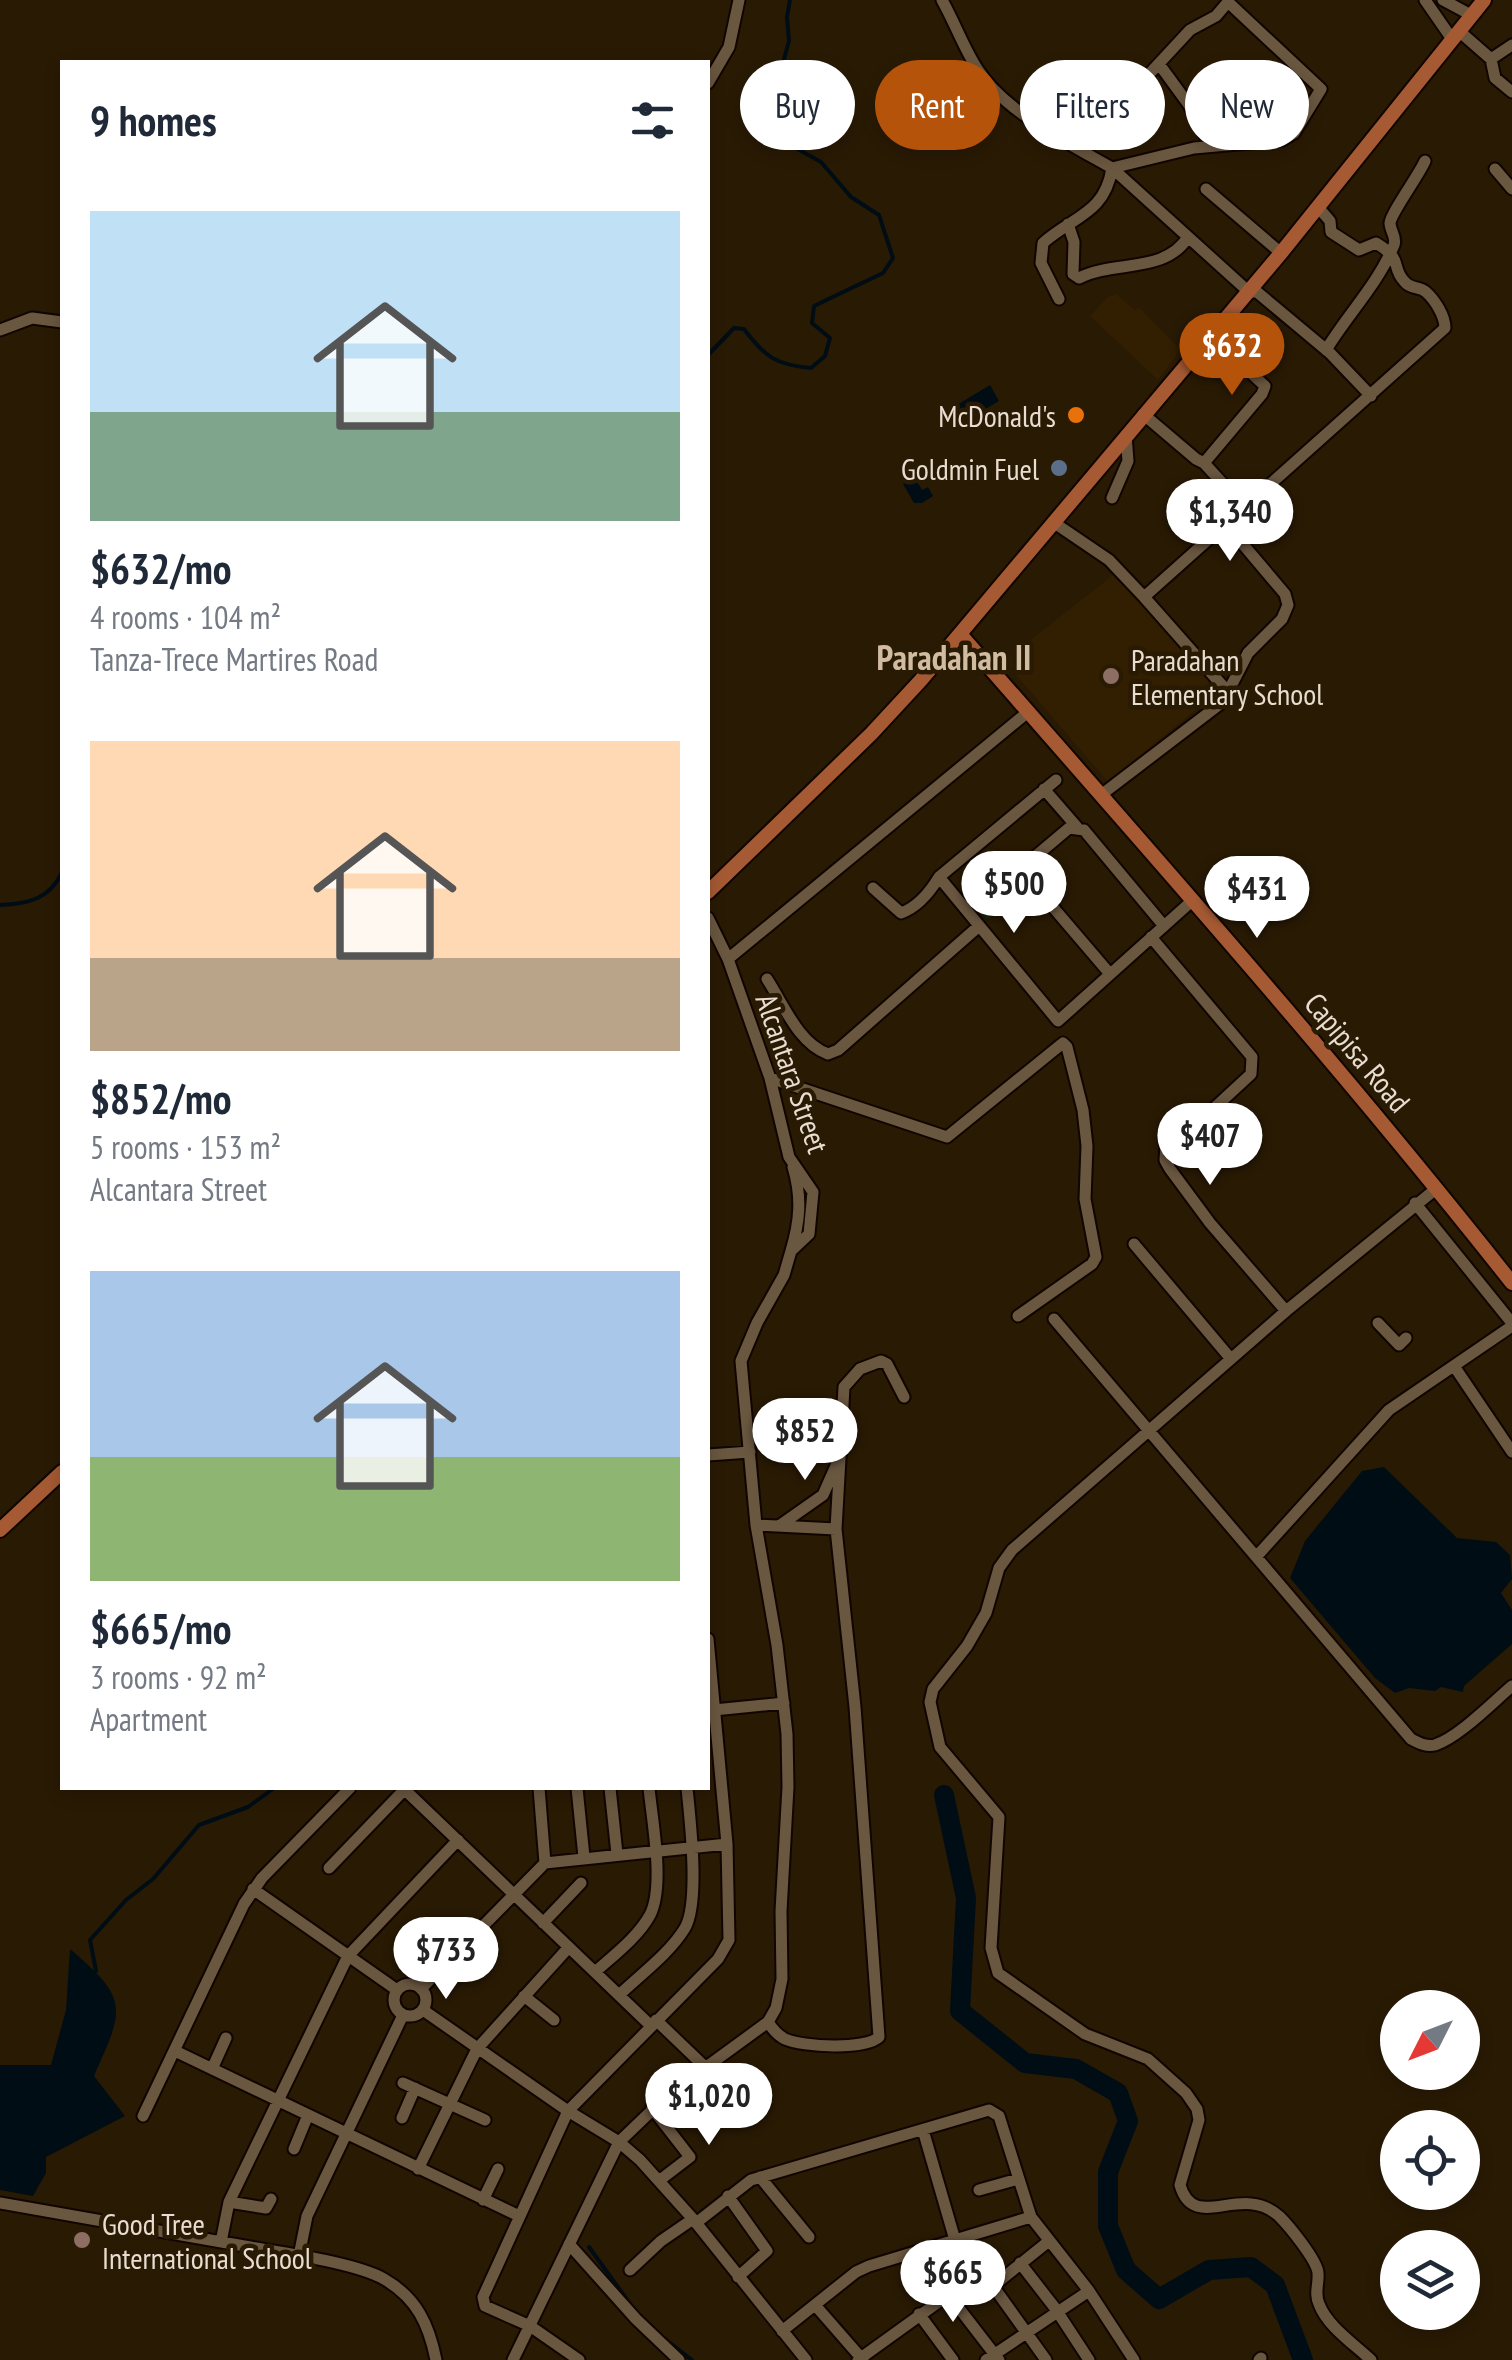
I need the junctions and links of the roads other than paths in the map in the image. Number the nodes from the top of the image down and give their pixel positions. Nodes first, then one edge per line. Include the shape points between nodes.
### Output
1 (739, 0) edge
2 (942, 0) edge
3 (1425, 0) edge
4 (1442, 0) edge
5 (1484, 0) edge
6 (1471, 16) junction
7 (1456, 35) junction
8 (1512, 45) edge
9 (1491, 59) junction
10 (1163, 60) edge
11 (1165, 72) edge
12 (710, 80) edge
13 (1512, 92) edge
14 (1185, 98) edge
15 (1020, 109) edge
16 (1081, 150) edge
17 (1425, 161) dead end
18 (1112, 168) junction
19 (1495, 168) dead end
20 (1206, 189) dead end
21 (1512, 189) edge
22 (1318, 207) junction
23 (1068, 224) junction
24 (1188, 238) junction
25 (1389, 251) junction
26 (1281, 253) junction
27 (1249, 292) junction
28 (1059, 299) dead end
29 (60, 322) edge
30 (0, 330) edge
31 (1211, 336) junction
32 (1326, 350) junction
33 (1371, 396) junction
34 (1143, 414) junction
35 (1126, 435) junction
36 (1204, 463) junction
37 (1112, 498) dead end
38 (1245, 508) junction
39 (1232, 519) junction
40 (1053, 522) junction
41 (1144, 597) junction
42 (960, 634) junction
43 (1228, 692) junction
44 (1028, 712) junction
45 (1056, 780) dead end
46 (1044, 790) junction
47 (1101, 795) junction
48 (1076, 827) junction
49 (939, 878) junction
50 (873, 888) dead end
51 (710, 890) edge
52 (1193, 900) junction
53 (710, 922) edge
54 (979, 926) junction
55 (1164, 926) junction
56 (1152, 938) junction
57 (728, 959) junction
58 (1110, 974) junction
59 (767, 979) dead end
60 (770, 1078) junction
61 (1437, 1188) junction
62 (1415, 1203) junction
63 (1134, 1244) dead end
64 (1512, 1283) edge
65 (1286, 1312) junction
66 (1018, 1316) dead end
67 (1054, 1319) dead end
68 (1378, 1324) dead end
69 (1512, 1324) edge
70 (1406, 1338) dead end
71 (1230, 1359) junction
72 (1454, 1366) junction
73 (904, 1397) dead end
74 (1146, 1430) junction
75 (842, 1450) junction
76 (750, 1452) junction
77 (1512, 1452) edge
78 (710, 1455) edge
79 (60, 1474) edge
80 (756, 1525) junction
81 (779, 1526) junction
82 (836, 1529) junction
83 (0, 1530) edge
84 (1257, 1556) junction
85 (710, 1676) edge
86 (1512, 1686) edge
87 (784, 1703) junction
88 (714, 1710) junction
89 (713, 1752) edge
90 (348, 1790) edge
91 (402, 1790) edge
92 (406, 1790) edge
93 (539, 1790) edge
94 (577, 1790) edge
95 (610, 1790) edge
96 (649, 1790) edge
97 (687, 1790) edge
98 (458, 1840) junction
99 (727, 1844) junction
100 (692, 1846) junction
101 (655, 1850) junction
102 (616, 1854) junction
103 (584, 1857) junction
104 (544, 1863) junction
105 (329, 1868) dead end
106 (581, 1883) dead end
107 (253, 1889) junction
108 (513, 1894) junction
109 (543, 1923) junction
110 (568, 1947) junction
111 (348, 1956) junction
112 (595, 1972) junction
113 (421, 1989) junction
114 (397, 1990) junction
115 (619, 1995) junction
116 (524, 1996) junction
117 (422, 2010) junction
118 (403, 2015) junction
119 (554, 2020) dead end
120 (653, 2022) junction
121 (768, 2022) junction
122 (226, 2038) dead end
123 (478, 2049) junction
124 (175, 2050) junction
125 (705, 2067) junction
126 (212, 2069) junction
127 (277, 2100) junction
128 (450, 2104) junction
129 (652, 2108) junction
130 (568, 2111) junction
131 (308, 2115) junction
132 (143, 2116) dead end
133 (402, 2118) dead end
134 (485, 2120) dead end
135 (923, 2130) junction
136 (345, 2133) junction
137 (619, 2142) junction
138 (294, 2149) dead end
139 (418, 2168) junction
140 (498, 2169) dead end
141 (760, 2177) junction
142 (1018, 2179) junction
143 (660, 2180) junction
144 (979, 2190) dead end
145 (728, 2196) junction
146 (271, 2200) dead end
147 (483, 2200) junction
148 (229, 2202) junction
149 (0, 2203) edge
150 (519, 2216) junction
151 (1030, 2217) junction
152 (694, 2221) junction
153 (809, 2237) dead end
154 (954, 2240) junction
155 (1049, 2241) junction
156 (222, 2242) junction
157 (569, 2244) junction
158 (299, 2256) junction
159 (1020, 2264) junction
160 (630, 2270) dead end
161 (738, 2278) junction
162 (1089, 2292) junction
163 (815, 2306) junction
164 (1058, 2312) junction
165 (919, 2314) junction
166 (530, 2326) junction
167 (782, 2332) junction
168 (1025, 2334) junction
169 (993, 2358) edge
170 (1129, 2358) edge
171 (860, 2359) edge
172 (436, 2360) edge
173 (513, 2360) edge
174 (579, 2360) edge
175 (680, 2360) edge
176 (806, 2360) edge
177 (953, 2360) edge
178 (1046, 2360) edge
179 (1088, 2360) edge
180 (1371, 2360) edge

1 - 12 street via 730,46
2 - 15 street via 980,72
3 - 7 street
4 - 6 street
5 - 6 main road
6 - 7 main road
7 - 9 street
7 - 22 main road
8 - 9 street
9 - 13 street via 1495,78
10 - 18 street via 1228,2 1321,89 1294,133 1282,140 1194,148
11 - 14 street
16 - 18 street
17 - 25 street via 1392,218 1395,242
18 - 23 street via 1105,194
18 - 24 street
19 - 21 street
20 - 26 street
22 - 25 street via 1335,236 1359,250 1376,243
22 - 26 main road
23 - 24 street via 1072,274 1079,278 1110,266 1158,261
23 - 28 street via 1043,242 1041,263
24 - 27 street
25 - 32 street
25 - 33 street via 1401,278 1426,292 1446,322 1441,334
26 - 27 main road
27 - 31 main road
27 - 32 street
29 - 30 street via 32,318
31 - 34 main road
31 - 36 street via 1265,386
32 - 33 street
33 - 38 street
34 - 35 main road
34 - 36 street
35 - 37 street via 1128,460
35 - 40 main road
36 - 38 street
38 - 39 street
39 - 41 street
39 - 43 street via 1242,529 1241,542 1288,605 1248,653
40 - 41 street via 1109,560
40 - 42 main road
41 - 43 street
42 - 44 main road, Capipisa Road
42 - 51 main road via 871,734
43 - 47 street
44 - 47 main road, Capipisa Road
44 - 57 street
45 - 46 street
46 - 48 street
46 - 49 street
47 - 52 main road, Capipisa Road
48 - 55 street
48 - 58 street via 1022,871
49 - 50 street via 901,913
49 - 54 street
52 - 55 street
52 - 61 main road, Capipisa Road
53 - 57 street, Alcantara Street
54 - 58 street via 1058,1022
54 - 59 street via 828,1054 804,1039
55 - 56 street
56 - 58 street
56 - 65 street via 1252,1057 1250,1074 1166,1145 1166,1160
57 - 60 street, Alcantara Street
60 - 66 street via 948,1136 1064,1044 1083,1110 1085,1199 1096,1258
60 - 76 street, Alcantara Street via 790,1157 813,1192 814,1209 809,1234 790,1251 741,1362
61 - 62 street
61 - 64 main road, Capipisa Road
62 - 65 street
62 - 69 street
63 - 71 street
65 - 71 street
67 - 74 street
68 - 70 street via 1399,1345
69 - 72 street
71 - 74 street
72 - 77 street
72 - 84 street via 1389,1410
73 - 75 street via 885,1362 855,1372 842,1396
74 - 84 street
74 - 180 street via 999,1568 986,1613 933,1689 935,1733 999,1817 991,1948 998,1973 1085,2034 1148,2059 1186,2093 1199,2120 1180,2185 1183,2196 1206,2209 1253,2202 1280,2217 1317,2267 1323,2312
75 - 81 street via 823,1495
75 - 82 street
76 - 78 street
76 - 80 street, Alcantara Street
79 - 83 main road
80 - 81 street
80 - 87 street, Alcantara Street
81 - 82 street
82 - 121 street via 879,2038 870,2045 802,2044 774,2032
84 - 86 street via 1412,1740 1435,1745
85 - 88 street
87 - 88 street
87 - 121 street, Alcantara Street via 782,1979
88 - 89 street
89 - 99 street
90 - 107 street
91 - 105 street
92 - 98 street
93 - 104 street
94 - 103 street
95 - 102 street
96 - 101 street
97 - 100 street
98 - 108 street
98 - 111 street
99 - 100 street
99 - 120 street via 725,1948
100 - 101 street
100 - 115 street via 692,1906 685,1927
101 - 102 street
101 - 112 street via 652,1912
102 - 103 street
103 - 104 street
104 - 108 street
106 - 109 street
107 - 111 street
107 - 124 street
108 - 109 street
108 - 113 street
109 - 110 street
110 - 112 street
110 - 116 street
111 - 114 street
111 - 127 street
112 - 115 street
113 - 114 street via 406,1984
113 - 117 street
114 - 118 street via 394,2004
115 - 120 street
116 - 119 street
116 - 123 street
117 - 118 street
117 - 123 street
118 - 136 street
120 - 125 street
120 - 130 street
121 - 125 street
122 - 126 street
123 - 128 street
123 - 130 street
124 - 126 street
124 - 132 street
125 - 129 street
126 - 127 street
127 - 131 street
127 - 148 street
128 - 133 street via 409,2086
128 - 134 street
128 - 139 street
129 - 137 street
129 - 143 street via 690,2157
130 - 137 street
130 - 150 street
131 - 136 street
131 - 138 street
135 - 141 street
135 - 142 street via 995,2111
135 - 154 street
136 - 139 street
136 - 158 street via 307,2216
137 - 143 street
137 - 157 street
139 - 147 street
140 - 147 street
141 - 145 street
141 - 153 street
142 - 144 street
142 - 151 street
143 - 152 street
145 - 152 street
145 - 161 street via 767,2251
146 - 148 street via 266,2208
147 - 150 street
148 - 156 street
149 - 156 street
150 - 166 street via 482,2302
151 - 154 street
151 - 155 street
152 - 160 street
152 - 161 street
154 - 163 street via 868,2266
155 - 159 street
155 - 162 street
156 - 158 street
157 - 166 street
157 - 175 street
158 - 172 street via 369,2272 394,2286 425,2319
159 - 164 street
159 - 168 street via 993,2290
161 - 167 street
162 - 164 street
162 - 170 street
163 - 167 street
163 - 171 street
164 - 168 street
164 - 179 street
165 - 169 street via 950,2299
165 - 171 street
165 - 177 street
166 - 173 street
166 - 174 street
167 - 176 street
168 - 169 street
168 - 178 street

